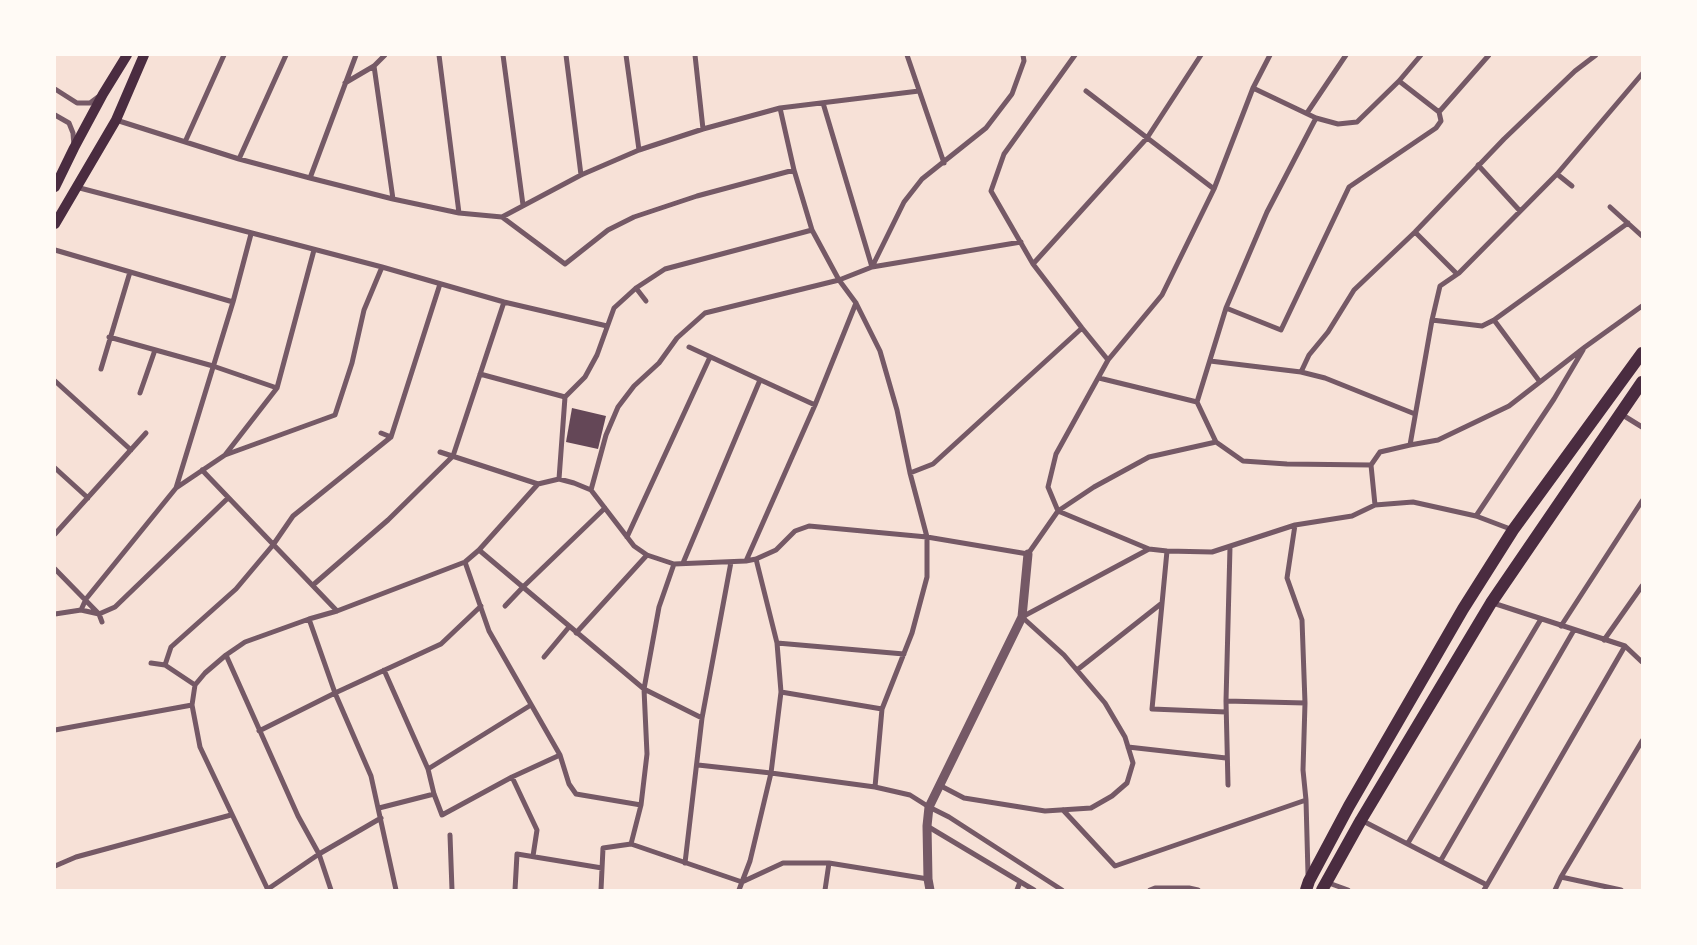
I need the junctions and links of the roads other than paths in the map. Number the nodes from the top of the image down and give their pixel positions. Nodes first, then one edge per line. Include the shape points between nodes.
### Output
1 (127, 55) edge
2 (144, 55) edge
3 (224, 55) edge
4 (286, 55) edge
5 (356, 55) edge
6 (385, 55) edge
7 (439, 55) edge
8 (503, 55) edge
9 (566, 55) edge
10 (626, 55) edge
11 (695, 55) edge
12 (907, 55) edge
13 (1023, 55) edge
14 (1074, 55) edge
15 (1201, 55) edge
16 (1270, 55) edge
17 (1346, 55) edge
18 (1421, 55) edge
19 (1489, 55) edge
20 (1596, 55) edge
21 (374, 66) junction
22 (1642, 74) edge
23 (1399, 81) junction
24 (345, 84) junction
25 (1254, 88) junction
26 (55, 89) edge
27 (919, 91) junction
28 (1086, 91) dead end
29 (103, 94) junction
30 (823, 104) junction
31 (780, 108) junction
32 (1439, 112) junction
33 (1307, 113) junction
34 (55, 115) edge
35 (1316, 118) junction
36 (116, 120) junction
37 (702, 129) junction
38 (1147, 138) junction
39 (185, 142) junction
40 (74, 148) junction
41 (639, 150) junction
42 (239, 159) junction
43 (944, 163) junction
44 (1478, 165) junction
45 (794, 170) junction
46 (1557, 174) junction
47 (581, 175) junction
48 (310, 178) junction
49 (1572, 186) dead end
50 (55, 187) edge
51 (76, 187) junction
52 (1214, 189) junction
53 (393, 199) junction
54 (523, 205) junction
55 (1610, 207) dead end
56 (1520, 212) junction
57 (459, 213) junction
58 (502, 217) junction
59 (1628, 223) junction
60 (55, 224) edge
61 (812, 230) junction
62 (1415, 232) junction
63 (251, 234) junction
64 (1642, 236) edge
65 (1021, 242) junction
66 (55, 250) edge
67 (314, 250) junction
68 (1034, 264) junction
69 (382, 267) junction
70 (872, 267) junction
71 (130, 272) junction
72 (1457, 274) junction
73 (839, 280) junction
74 (440, 284) junction
75 (636, 288) junction
76 (646, 301) dead end
77 (232, 302) junction
78 (504, 302) junction
79 (856, 303) junction
80 (1642, 306) edge
81 (1226, 308) junction
82 (1432, 320) junction
83 (1494, 320) junction
84 (607, 326) junction
85 (1082, 328) junction
86 (109, 337) junction
87 (690, 347) dead end
88 (1584, 347) junction
89 (155, 350) junction
90 (1642, 353) edge
91 (710, 357) junction
92 (1108, 360) junction
93 (1210, 361) junction
94 (213, 366) junction
95 (101, 369) dead end
96 (1301, 372) junction
97 (480, 374) junction
98 (1099, 378) junction
99 (55, 380) edge
100 (760, 380) junction
101 (1540, 382) junction
102 (1642, 382) edge
103 (277, 388) junction
104 (140, 393) dead end
105 (564, 397) junction
106 (1197, 402) junction
107 (815, 405) junction
108 (1415, 414) junction
109 (1620, 414) junction
110 (1642, 427) edge
111 (146, 433) dead end
112 (381, 433) dead end
113 (391, 436) junction
114 (1216, 442) junction
115 (1410, 444) junction
116 (131, 450) junction
117 (440, 452) dead end
118 (225, 455) junction
119 (453, 456) junction
120 (1370, 464) junction
121 (55, 468) edge
122 (202, 470) junction
123 (910, 473) junction
124 (559, 479) junction
125 (538, 484) junction
126 (176, 488) junction
127 (591, 490) junction
128 (88, 498) junction
129 (228, 498) junction
130 (1642, 501) edge
131 (1375, 505) junction
132 (605, 508) junction
133 (1058, 511) junction
134 (1476, 516) junction
135 (1295, 525) junction
136 (1513, 530) junction
137 (55, 534) edge
138 (627, 537) junction
139 (927, 537) junction
140 (273, 545) junction
141 (1230, 547) junction
142 (1149, 549) junction
143 (479, 550) junction
144 (1168, 551) junction
145 (1028, 554) junction
146 (647, 555) junction
147 (756, 559) junction
148 (746, 561) junction
149 (466, 562) junction
150 (732, 562) junction
151 (683, 563) junction
152 (674, 564) junction
153 (55, 569) edge
154 (312, 585) junction
155 (524, 586) junction
156 (1642, 586) edge
157 (86, 599) junction
158 (1162, 603) junction
159 (1491, 603) junction
160 (481, 606) junction
161 (505, 606) dead end
162 (81, 610) junction
163 (337, 611) junction
164 (55, 614) edge
165 (99, 614) junction
166 (1022, 618) junction
167 (309, 619) junction
168 (1541, 619) junction
169 (102, 622) dead end
170 (1561, 626) junction
171 (569, 627) junction
172 (1574, 630) junction
173 (576, 633) junction
174 (1604, 640) junction
175 (777, 644) junction
176 (1625, 646) junction
177 (904, 654) junction
178 (226, 655) junction
179 (544, 657) dead end
180 (1642, 662) edge
181 (151, 663) dead end
182 (165, 665) junction
183 (384, 670) junction
184 (1077, 670) junction
185 (195, 685) junction
186 (644, 689) junction
187 (781, 692) junction
188 (335, 693) junction
189 (1226, 700) junction
190 (1305, 703) junction
191 (192, 705) junction
192 (531, 705) junction
193 (882, 709) junction
194 (1226, 712) junction
195 (702, 718) junction
196 (55, 730) edge
197 (259, 730) junction
198 (1642, 741) edge
199 (1128, 747) junction
200 (560, 755) junction
201 (1226, 758) junction
202 (698, 765) junction
203 (428, 769) junction
204 (771, 773) junction
205 (512, 777) junction
206 (1228, 785) dead end
207 (941, 786) junction
208 (875, 788) junction
209 (434, 794) junction
210 (1306, 800) junction
211 (641, 805) junction
212 (929, 807) junction
213 (379, 808) junction
214 (1062, 810) junction
215 (231, 815) junction
216 (381, 818) junction
217 (1361, 820) junction
218 (927, 826) junction
219 (450, 835) dead end
220 (631, 844) junction
221 (1408, 844) junction
222 (319, 854) junction
223 (533, 856) junction
224 (1441, 860) junction
225 (685, 863) junction
226 (829, 863) junction
227 (55, 866) edge
228 (602, 868) junction
229 (1561, 877) junction
230 (928, 879) junction
231 (742, 882) junction
232 (1020, 882) junction
233 (1307, 885) edge
234 (1324, 886) edge
235 (1485, 887) edge
236 (268, 890) edge
237 (331, 890) edge
238 (396, 890) edge
239 (452, 890) edge
240 (515, 890) edge
241 (601, 890) edge
242 (739, 890) edge
243 (825, 890) edge
244 (930, 890) edge
245 (1017, 890) edge
246 (1034, 890) edge
247 (1062, 890) edge
248 (1150, 890) edge
249 (1198, 890) edge
250 (1348, 890) edge
251 (1555, 890) edge
252 (1621, 890) edge

1 - 29 main road
2 - 36 main road
3 - 39 street
4 - 42 street
5 - 24 street
6 - 21 street
7 - 57 street
8 - 54 street
9 - 47 street
10 - 41 street
11 - 37 street
12 - 27 street
13 - 43 street via 1024,61 1012,94 986,128
14 - 65 street via 1004,154 991,191
15 - 38 street
16 - 25 street
17 - 33 street
18 - 23 street
19 - 32 street
20 - 44 street via 1575,71
21 - 24 street
21 - 53 street
22 - 46 street
23 - 32 street
23 - 35 street via 1357,122 1338,124
24 - 48 street
25 - 33 street
25 - 52 street
26 - 29 street via 77,103 90,103
27 - 30 street
27 - 43 street
28 - 38 street
29 - 40 main road
30 - 31 street
30 - 70 street
31 - 37 street
31 - 45 street
32 - 81 street via 1441,121 1436,128 1349,188 1281,330
33 - 35 street
34 - 40 street via 69,124
35 - 81 street via 1267,212
36 - 39 street
36 - 51 main road
37 - 41 street
38 - 52 street
38 - 68 street
39 - 42 street
40 - 50 main road
41 - 47 street
42 - 48 street
43 - 70 street via 922,179 904,202
44 - 56 street
44 - 62 street
45 - 58 street via 696,196 634,217 608,230 566,264
45 - 61 street
46 - 49 street
46 - 56 street
47 - 54 street
48 - 53 street
51 - 60 main road
51 - 63 street
52 - 92 street via 1162,295
53 - 57 street
54 - 58 street
55 - 59 street
56 - 72 street
57 - 58 street
59 - 64 street
59 - 83 street
61 - 73 street
61 - 75 street via 665,269
62 - 72 street
62 - 96 street via 1354,290 1328,332 1309,354
63 - 67 street
63 - 77 street
65 - 68 street
65 - 70 street
66 - 71 street
67 - 69 street
67 - 103 street
68 - 85 street
69 - 74 street
69 - 118 street via 364,310 352,364 335,415
70 - 73 street
71 - 77 street
71 - 86 street
72 - 82 street via 1440,286
73 - 79 street
73 - 127 street via 706,313 677,338 618,407 606,435
74 - 78 street
74 - 113 street
75 - 76 street
75 - 84 street via 614,308
77 - 94 street
78 - 84 street
78 - 97 street
79 - 107 street
79 - 123 street via 880,351
80 - 88 street
81 - 93 street
82 - 83 street via 1482,326
82 - 108 street
83 - 101 street
84 - 105 street via 585,377
85 - 92 street
85 - 123 street via 933,464
86 - 89 street
86 - 95 street
87 - 91 street
88 - 101 street
88 - 134 street
89 - 94 street
89 - 104 street
90 - 136 main road
91 - 100 street
91 - 138 street
92 - 98 street
93 - 96 street
93 - 106 street
94 - 103 street
94 - 126 street
96 - 108 street via 1325,378
97 - 105 street
97 - 119 street
98 - 106 street
98 - 133 street via 1056,454 1048,487
99 - 116 street
100 - 107 street
100 - 151 street
101 - 115 street via 1509,406 1460,430 1438,440
102 - 109 main road
103 - 118 street
105 - 124 street
106 - 114 street
107 - 148 street
108 - 115 street
109 - 110 street
109 - 159 main road
111 - 116 street
112 - 113 street
113 - 140 street via 293,516
114 - 120 street via 1243,461
114 - 133 street via 1149,457
115 - 120 street via 1380,452
116 - 128 street
117 - 119 street
118 - 122 street
119 - 125 street
119 - 154 street via 388,520
120 - 131 street
121 - 128 street
122 - 126 street
122 - 129 street
123 - 139 street
124 - 125 street
124 - 127 street
125 - 143 street
126 - 157 street
127 - 132 street
128 - 137 street
129 - 140 street
129 - 165 street via 115,607
130 - 170 street
131 - 134 street via 1413,502
131 - 135 street via 1352,516
132 - 138 street
132 - 155 street
133 - 142 street
133 - 145 street
134 - 136 street
135 - 141 street
135 - 190 street via 1287,578 1302,620
136 - 233 main road via 1438,652
138 - 146 street
139 - 145 street
139 - 147 street via 809,526 796,532 776,550
139 - 177 street via 927,577
140 - 154 street
140 - 182 street via 236,589 171,647
141 - 144 street via 1212,552
141 - 189 street
142 - 144 street
142 - 166 street
143 - 149 street
143 - 155 street
144 - 158 street
145 - 166 street
146 - 152 street
146 - 173 street
147 - 148 street
147 - 175 street
148 - 150 street
149 - 160 street
149 - 163 street
150 - 151 street
150 - 195 street
151 - 152 street
152 - 186 street via 659,607
153 - 157 street
154 - 163 street
155 - 161 street
155 - 171 street
156 - 174 street
157 - 162 street
157 - 165 street
158 - 184 street
158 - 194 street via 1152,709
159 - 168 street
159 - 217 main road
160 - 183 street via 441,644
160 - 192 street via 489,631
162 - 164 street
162 - 165 street
163 - 167 street
165 - 169 street
166 - 184 street
166 - 207 street
167 - 178 street via 245,642
167 - 188 street
168 - 170 street
168 - 221 street
170 - 172 street
171 - 173 street
171 - 179 street
172 - 174 street
172 - 224 street
173 - 186 street
174 - 176 street
175 - 177 street
175 - 187 street
176 - 180 street
176 - 235 street
177 - 193 street
178 - 185 street
178 - 197 street
181 - 182 street
182 - 185 street
183 - 188 street
183 - 203 street
184 - 199 street via 1105,703
185 - 191 street
186 - 195 street
186 - 211 street via 647,754
187 - 193 street
187 - 204 street
188 - 197 street
188 - 213 street via 371,776
189 - 190 street
189 - 194 street
190 - 210 street via 1303,770
191 - 196 street
191 - 215 street via 200,748
192 - 200 street
192 - 203 street
193 - 208 street
194 - 201 street
195 - 202 street
197 - 222 street
198 - 229 street
199 - 201 street
199 - 214 street via 1133,763 1127,782 1112,796 1091,808
200 - 205 street
200 - 211 street via 569,784 576,794
201 - 206 street
202 - 204 street
202 - 225 street
203 - 209 street
204 - 208 street
204 - 231 street
205 - 209 street via 442,815
205 - 223 street via 537,830
207 - 212 street
207 - 214 street via 964,798 1045,811
208 - 212 street via 910,795
209 - 213 street
210 - 214 street via 1114,866
210 - 233 street
211 - 220 street
212 - 218 street
212 - 247 street
213 - 216 street
215 - 227 street via 76,857
215 - 236 street
216 - 222 street
216 - 238 street
217 - 221 street
217 - 234 main road
218 - 230 street
218 - 232 street
219 - 239 street
220 - 225 street
220 - 228 street via 603,848
221 - 224 street
222 - 236 street
222 - 237 street
223 - 228 street
223 - 240 street via 517,854
224 - 235 street
225 - 231 street
226 - 230 street
226 - 231 street via 783,863
226 - 243 street
228 - 241 street
229 - 251 street
229 - 252 street
230 - 244 street
231 - 242 street
232 - 245 street
232 - 246 street
234 - 250 street
248 - 249 street

